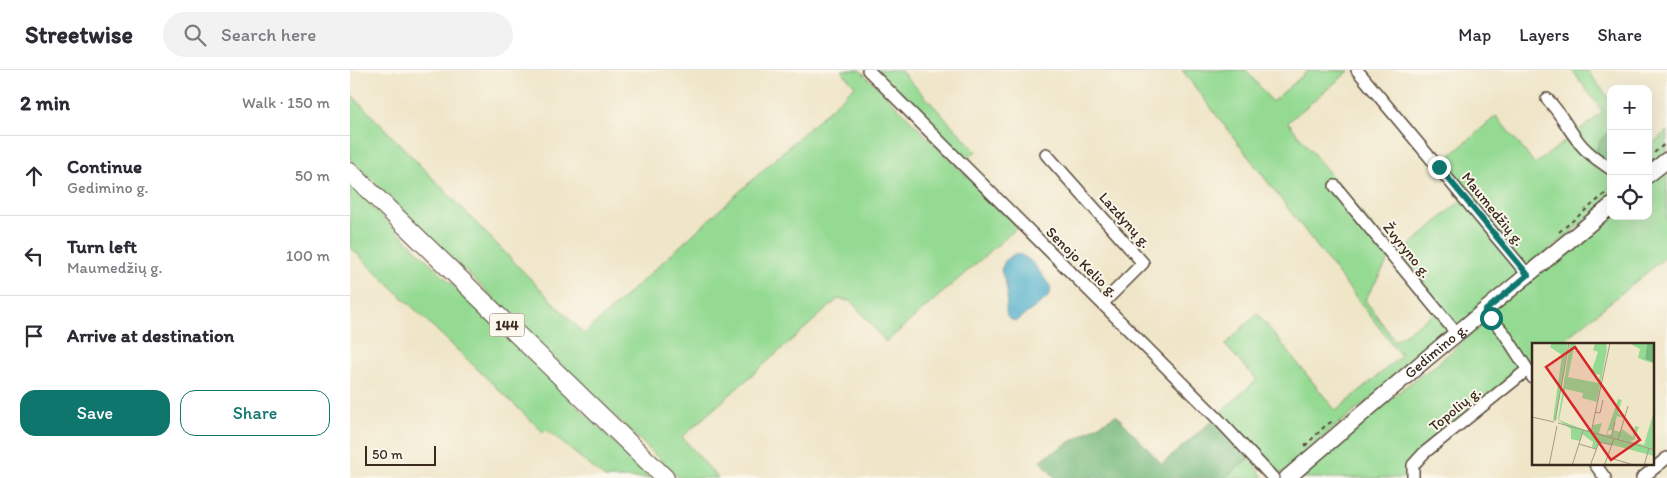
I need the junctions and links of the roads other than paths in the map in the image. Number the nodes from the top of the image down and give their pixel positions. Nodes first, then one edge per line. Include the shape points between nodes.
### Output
1 (868, 70) edge
2 (1357, 70) edge
3 (1547, 99) dead end
4 (1046, 154) dead end
5 (1667, 160) edge
6 (1607, 166) edge
7 (350, 172) edge
8 (1652, 172) edge
9 (1335, 186) dead end
10 (1607, 209) edge
11 (1528, 275) junction
12 (1103, 303) junction
13 (1485, 311) junction
14 (1457, 334) junction
15 (1530, 374) edge
16 (1667, 458) edge
17 (1596, 466) edge
18 (665, 478) edge
19 (1273, 478) edge
20 (1287, 478) edge
21 (1413, 478) edge
22 (1605, 478) edge
23 (1642, 478) edge

1 - 12 street, Senojo Kelio g.
2 - 11 street, Maumedžių g.
3 - 6 street via 1582,146
4 - 12 street, Lazdynų g. via 1143,263
5 - 8 main road
7 - 18 main road, 144
9 - 14 street, Žvyryno g.
10 - 11 main road, Gedimino g.
11 - 13 main road, Gedimino g.
12 - 19 street, Senojo Kelio g.
13 - 14 main road, Gedimino g.
13 - 15 street via 1504,333
14 - 20 main road, Gedimino g.
15 - 21 street, Topolių g. via 1424,453 1414,465
16 - 23 street
17 - 22 street

